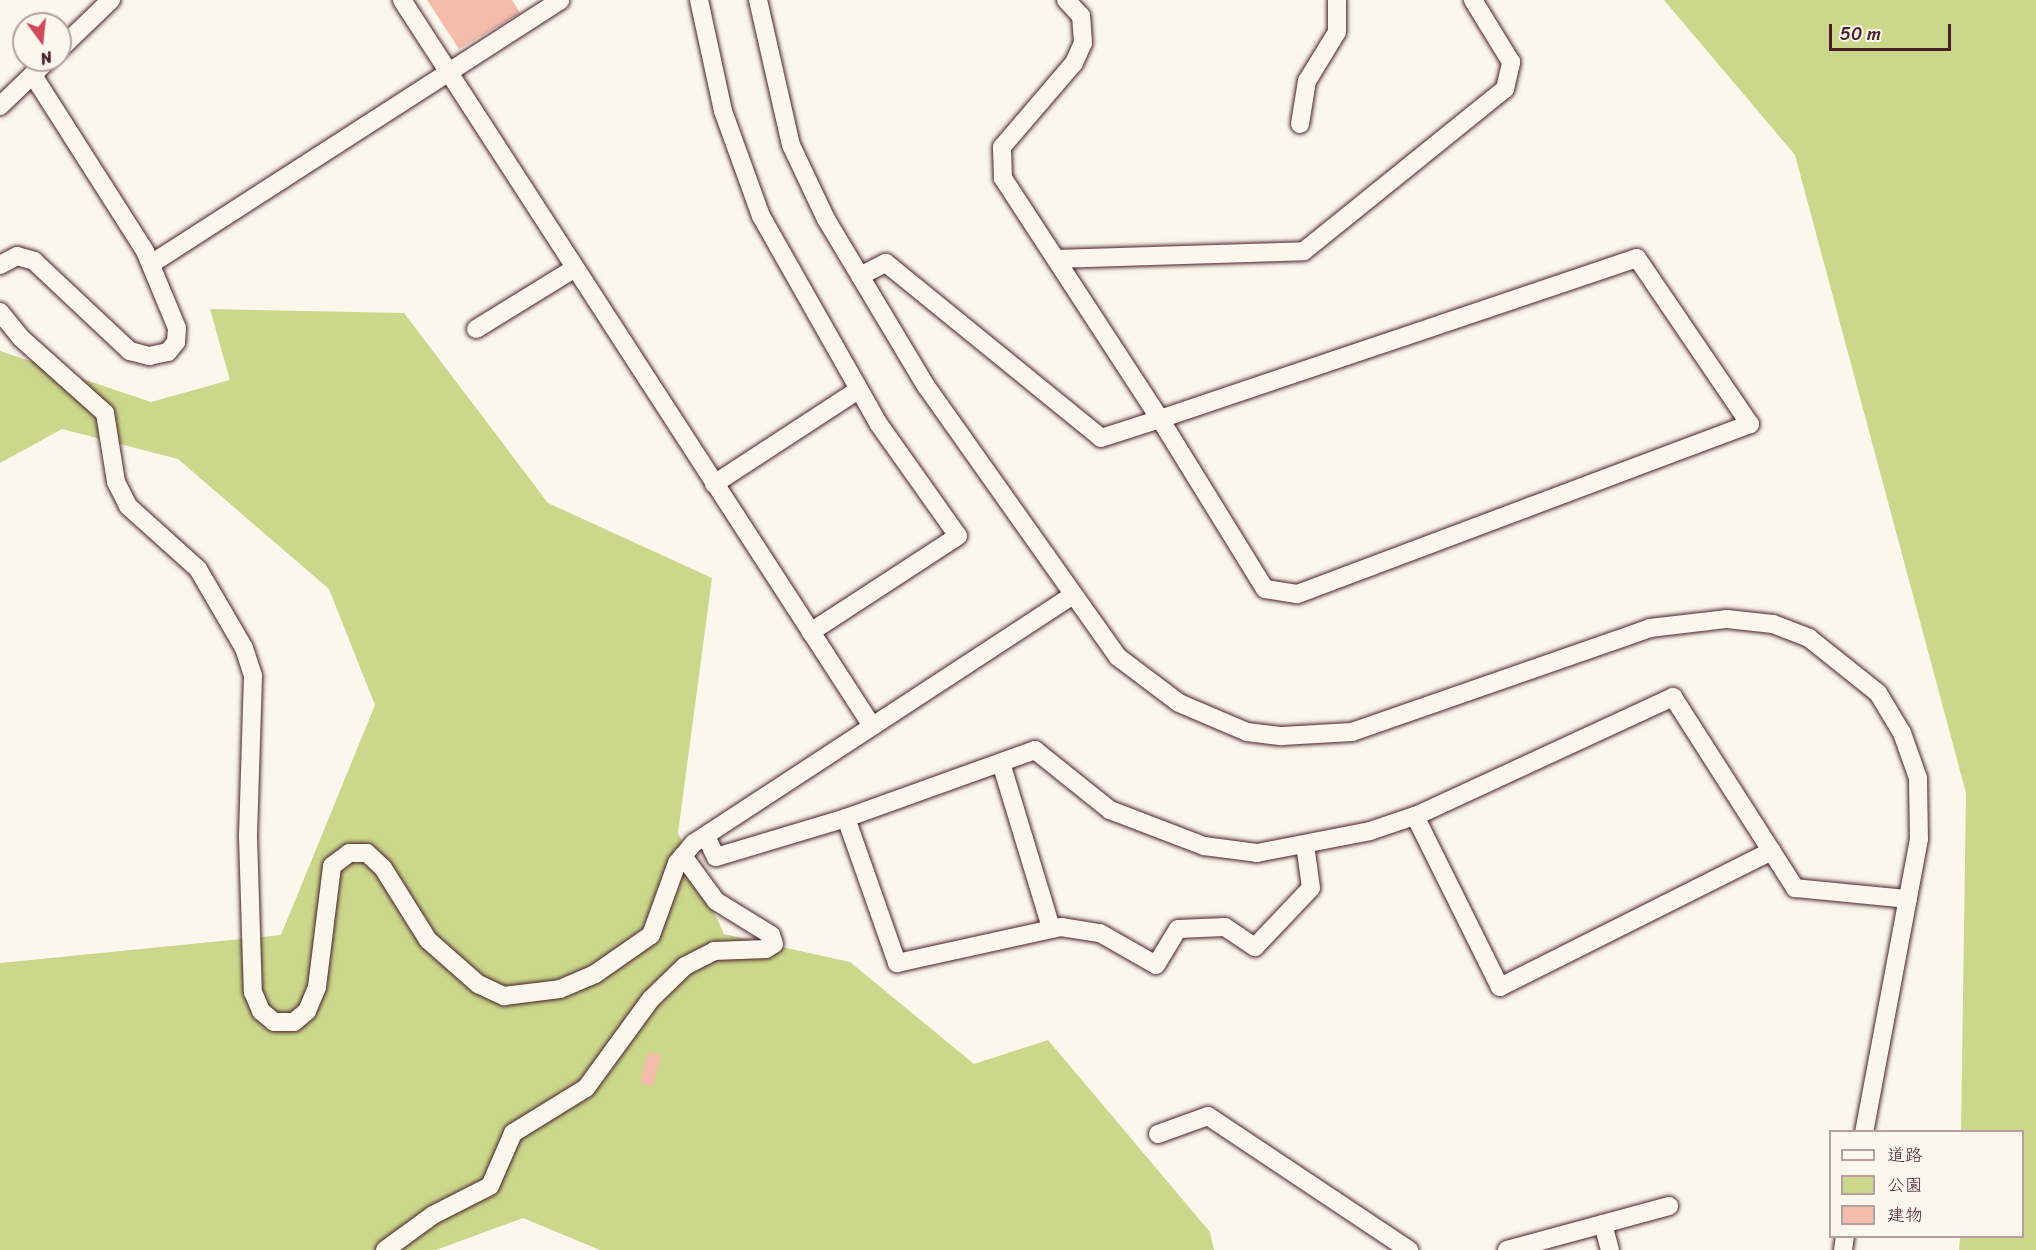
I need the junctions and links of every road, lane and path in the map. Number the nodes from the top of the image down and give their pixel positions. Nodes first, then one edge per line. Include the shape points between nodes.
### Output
1 (111, 0) edge
2 (402, 0) edge
3 (560, 0) edge
4 (699, 0) edge
5 (758, 0) edge
6 (1066, 0) edge
7 (1337, 0) edge
8 (1473, 0) edge
9 (72, 37) edge
10 (36, 72) edge
11 (449, 73) junction
12 (33, 75) junction
13 (0, 106) edge
14 (1300, 124) dead end
15 (1056, 259) junction
16 (151, 264) junction
17 (0, 266) edge
18 (575, 268) junction
19 (860, 276) junction
20 (0, 312) edge
21 (476, 329) dead end
22 (858, 390) junction
23 (1160, 419) junction
24 (714, 484) junction
25 (1073, 595) junction
26 (811, 632) junction
27 (872, 726) junction
28 (1001, 763) junction
29 (1415, 816) junction
30 (846, 818) junction
31 (706, 836) junction
32 (1305, 844) junction
33 (1772, 851) junction
34 (683, 856) junction
35 (1907, 899) junction
36 (1051, 928) junction
37 (1864, 1130) edge
38 (1158, 1134) dead end
39 (1669, 1206) dead end
40 (1604, 1224) junction
41 (385, 1250) edge
42 (1409, 1250) edge
43 (1507, 1250) edge
44 (1610, 1250) edge

1 - 9 street
2 - 11 street
3 - 11 street
4 - 22 street via 723,111 744,175 786,266
5 - 19 street via 791,145
6 - 15 street via 1083,22 1083,43 1074,63 1015,129 999,164
7 - 14 street via 1337,33 1307,81
8 - 15 street via 1511,62 1505,89 1304,251
10 - 12 street
11 - 16 street
11 - 18 street
12 - 13 street
12 - 16 street
15 - 23 street
16 - 17 street via 177,328 176,342 168,352 149,356 112,338 34,261 17,256
18 - 21 street
18 - 24 street
19 - 23 street via 886,263 1101,438
19 - 25 street via 926,386
20 - 34 street via 21,338 105,413 116,482 128,507 198,569 243,648 253,676 248,837 253,992 261,1011 274,1022 294,1022 307,1011 317,987 332,866 349,853 367,852 388,875 428,940 478,984 504,996 560,989 595,974 651,935
22 - 24 street
22 - 26 street via 958,536
23 - 23 street via 1265,588 1279,594 1297,594 1750,424 1637,258
24 - 26 street
25 - 27 street
25 - 35 street via 1118,657 1148,683 1216,723 1282,736 1352,732 1385,723 1650,628 1727,619 1773,624 1809,638 1845,662 1878,693 1902,734 1918,778 1919,839
26 - 27 street
27 - 31 street
28 - 30 street
28 - 32 street via 1035,750 1110,810 1204,846 1257,853
28 - 36 street
29 - 32 street
29 - 33 street via 1673,697
29 - 33 street via 1500,987
30 - 31 street via 716,857
30 - 36 street via 897,963
31 - 34 street
32 - 36 street via 1311,888 1255,947 1225,927 1178,929 1156,965 1100,933
33 - 35 street via 1795,888
34 - 41 street via 716,901 771,935 774,944 714,951 685,966 651,999 586,1088 513,1133 490,1186 433,1215
35 - 37 street
38 - 42 street via 1208,1116
39 - 40 street
40 - 43 street
40 - 44 street

